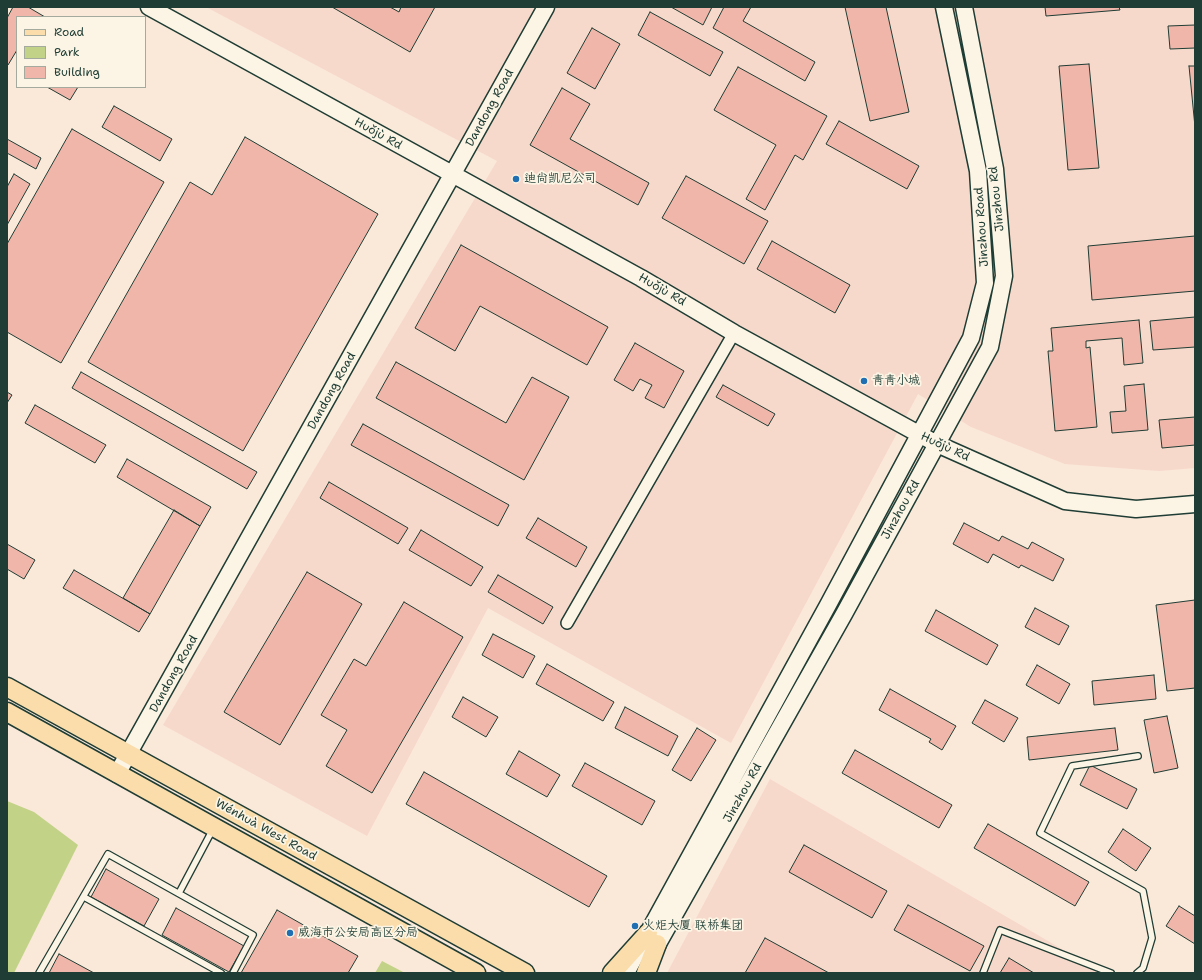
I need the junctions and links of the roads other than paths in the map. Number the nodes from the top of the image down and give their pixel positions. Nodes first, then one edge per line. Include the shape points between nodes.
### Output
1 (149, 7) edge
2 (546, 7) edge
3 (944, 7) edge
4 (964, 7) edge
5 (452, 174) junction
6 (734, 333) junction
7 (919, 435) junction
8 (937, 444) junction
9 (1195, 504) edge
10 (567, 623) dead end
11 (7, 687) edge
12 (7, 712) edge
13 (129, 754) junction
14 (1138, 756) dead end
15 (117, 774) junction
16 (213, 828) junction
17 (179, 893) junction
18 (84, 897) junction
19 (653, 939) junction
20 (39, 973) edge
21 (221, 973) edge
22 (233, 973) edge
23 (476, 973) edge
24 (525, 973) edge
25 (612, 973) edge
26 (626, 973) edge
27 (641, 973) edge
28 (646, 973) edge
29 (983, 973) edge
30 (1111, 973) edge
31 (1137, 973) edge

1 - 5 main road, Huǒjù Rd
2 - 5 main road, Dandong Road
3 - 7 main road, Jinzhou Road via 978,170 985,284 970,338
4 - 8 main road, Jinzhou Rd via 995,169 1004,276 990,347
5 - 6 main road, Huǒjù Rd via 641,278
5 - 13 main road, Dandong Road
6 - 7 main road, Huǒjù Rd
6 - 10 street
7 - 8 main road, Huǒjù Rd
7 - 19 main road, Jinzhou Rd
8 - 9 main road, Huǒjù Rd via 1065,501 1136,509
8 - 19 main road, Jinzhou Rd
11 - 13 main road, Wénhuà West Road
12 - 15 main road, Wénhuà West Road
13 - 15 main road, Dandong Road
13 - 24 main road, Wénhuà West Road
14 - 31 lane via 1072,766 1040,833 1143,891 1152,938 1143,968
15 - 16 main road, Wénhuà West Road
16 - 17 lane
16 - 23 main road, Wénhuà West Road
17 - 18 lane via 108,854
17 - 22 lane via 253,936
18 - 20 lane
18 - 21 lane
19 - 25 main road
19 - 26 main road, Jinzhou Rd
19 - 27 main road, Jinzhou Rd
19 - 28 main road
29 - 30 lane via 1000,930

